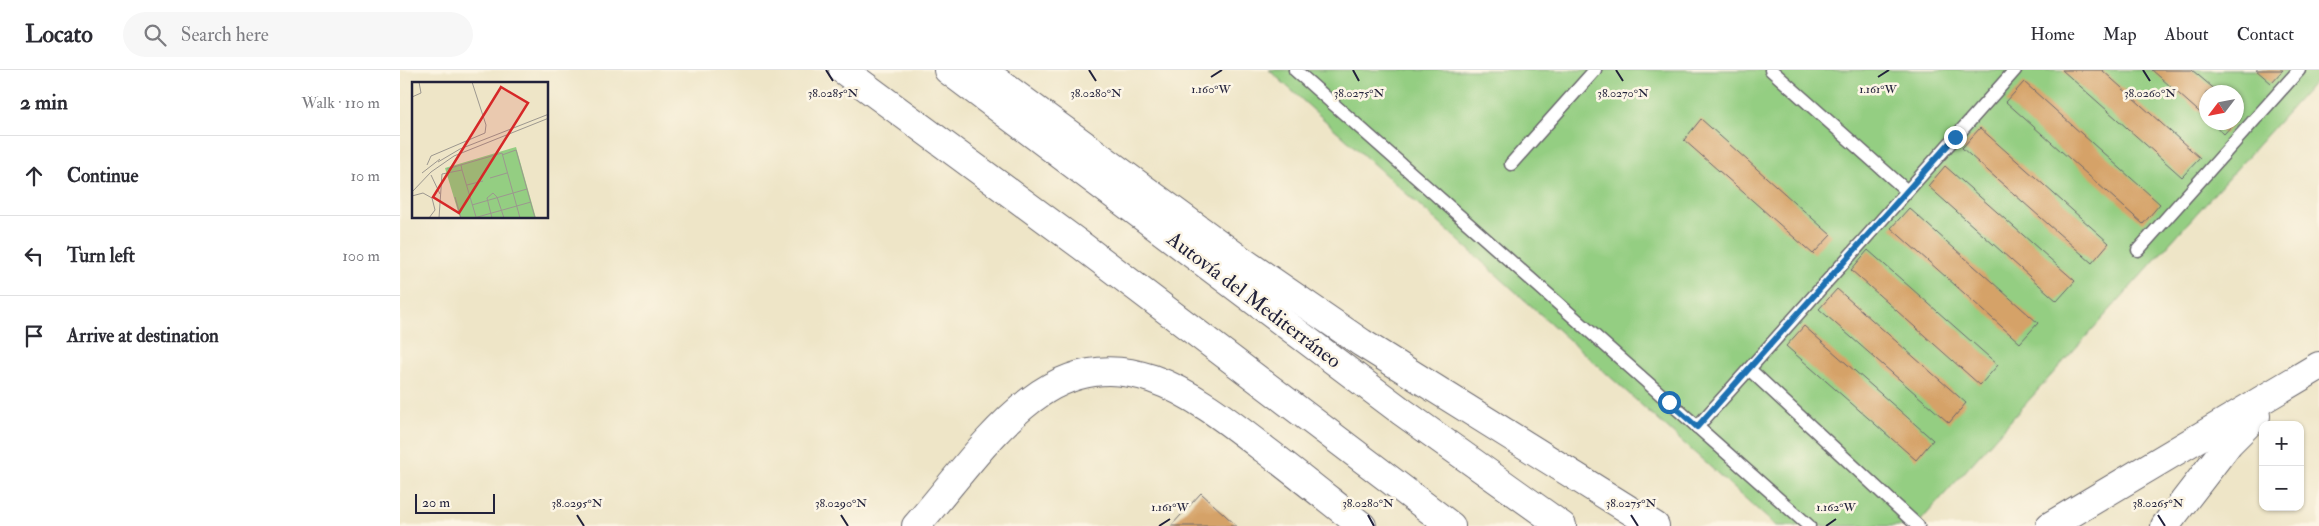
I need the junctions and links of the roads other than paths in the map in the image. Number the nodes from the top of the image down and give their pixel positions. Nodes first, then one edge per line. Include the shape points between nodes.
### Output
1 (843, 70) edge
2 (948, 70) edge
3 (978, 70) edge
4 (1295, 70) edge
5 (1595, 70) edge
6 (1771, 70) edge
7 (2015, 70) edge
8 (2298, 70) edge
9 (1511, 164) dead end
10 (1907, 191) junction
11 (2138, 250) dead end
12 (2319, 366) edge
13 (1749, 368) junction
14 (2285, 386) junction
15 (1697, 427) junction
16 (916, 526) edge
17 (1362, 526) edge
18 (1451, 526) edge
19 (1562, 526) edge
20 (1655, 526) edge
21 (1808, 526) edge
22 (1918, 526) edge
23 (2050, 526) edge
24 (2165, 526) edge

1 - 18 main road via 1082,246
2 - 19 main road, Autovía del Mediterráneo via 1409,417
3 - 20 main road via 1362,343
4 - 15 lane
5 - 9 lane
6 - 10 lane
7 - 10 lane
8 - 11 lane
10 - 13 lane
12 - 14 main road
13 - 15 lane
13 - 22 lane
14 - 23 main road
14 - 24 main road via 2228,443
15 - 21 lane
16 - 17 main road via 1005,422 1032,400 1056,383 1086,373 1113,370 1146,375 1214,409

